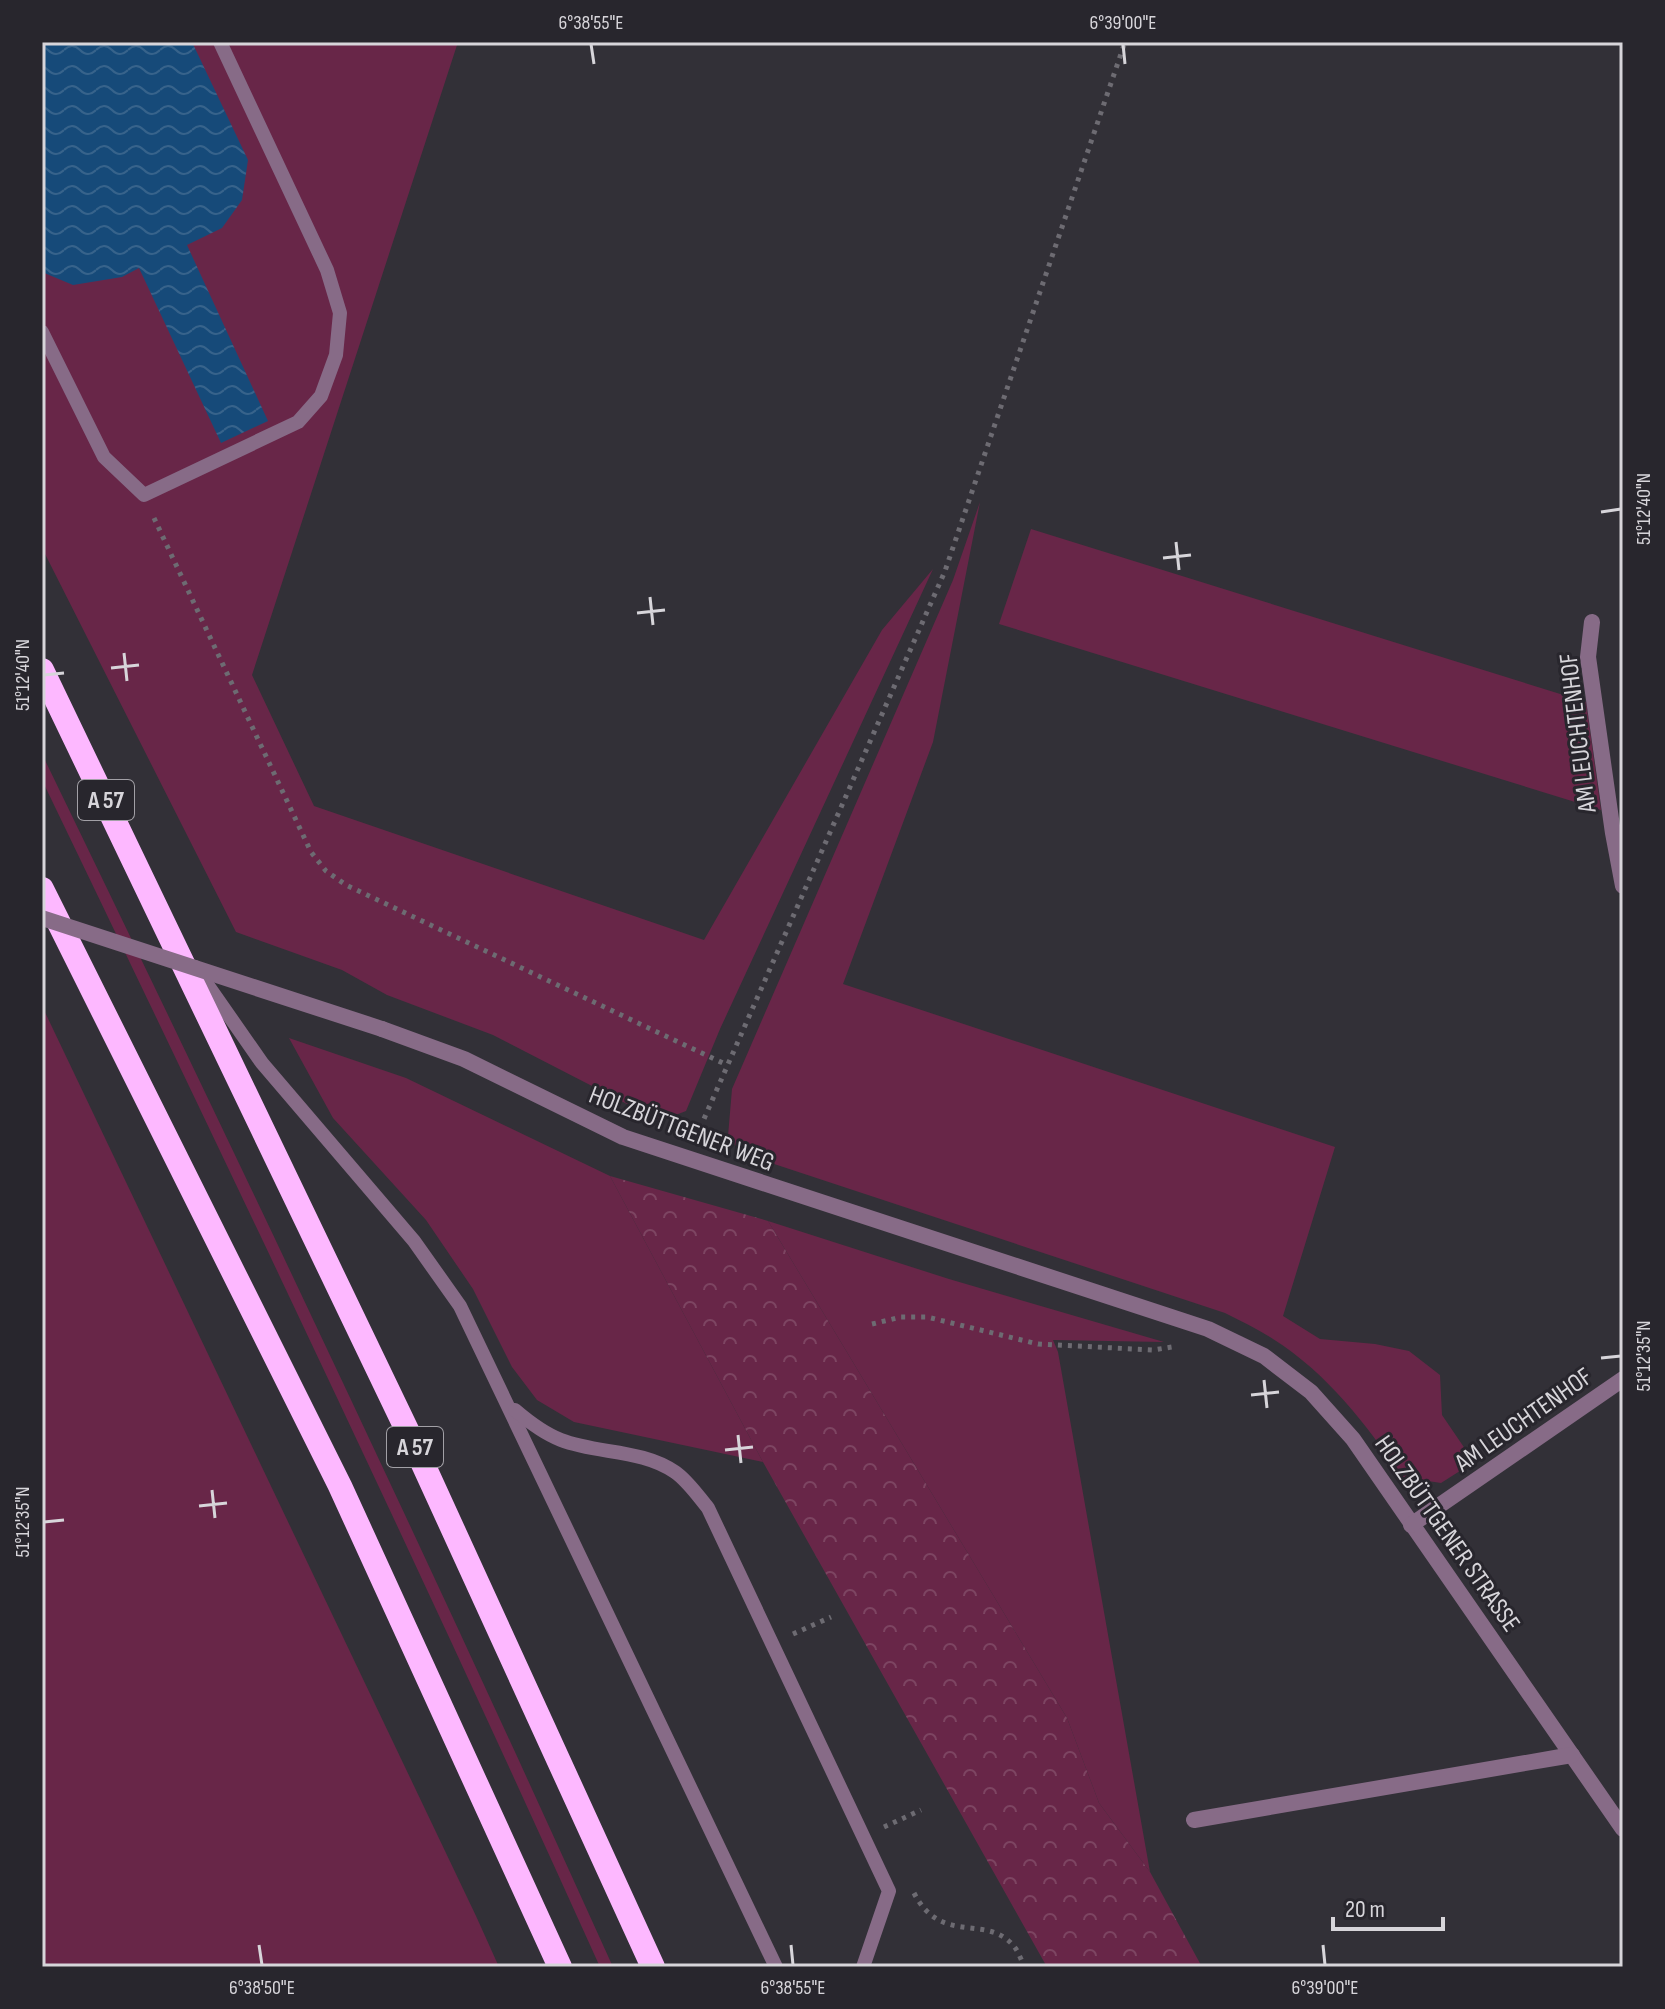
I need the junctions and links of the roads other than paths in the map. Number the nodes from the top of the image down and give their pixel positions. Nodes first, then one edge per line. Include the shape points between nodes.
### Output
1 (220, 42) edge
2 (42, 332) edge
3 (1592, 622) dead end
4 (42, 670) edge
5 (1623, 886) edge
6 (42, 889) edge
7 (42, 918) edge
8 (169, 931) junction
9 (1264, 1356) joint
10 (1623, 1379) edge
11 (509, 1405) junction
12 (1411, 1525) junction
13 (1572, 1755) junction
14 (1194, 1820) dead end
15 (1623, 1829) edge
16 (560, 1967) edge
17 (653, 1967) edge
18 (776, 1967) edge
19 (863, 1967) edge

1 - 2 lane via 327,270 340,313 336,355 321,396 298,422 144,495 104,457
3 - 5 street, AM LEUCHTENHOF via 1588,657
4 - 8 highway, A 57
6 - 16 highway via 340,1486
7 - 9 street, HOLZBÜTTGENER WEG, bridge via 464,1059 623,1137 686,1160 1208,1329
8 - 11 lane via 262,1063 438,1272
8 - 17 highway, A 57 via 418,1453
9 - 12 street, HOLZBÜTTGENER STRASSE via 1311,1392 1353,1439
10 - 12 street, AM LEUCHTENHOF
11 - 18 lane
11 - 19 lane via 534,1427 563,1441 652,1461 675,1472 708,1508 889,1891
12 - 13 street, HOLZBÜTTGENER STRASSE
13 - 14 street
13 - 15 street, HOLZBÜTTGENER STRASSE

